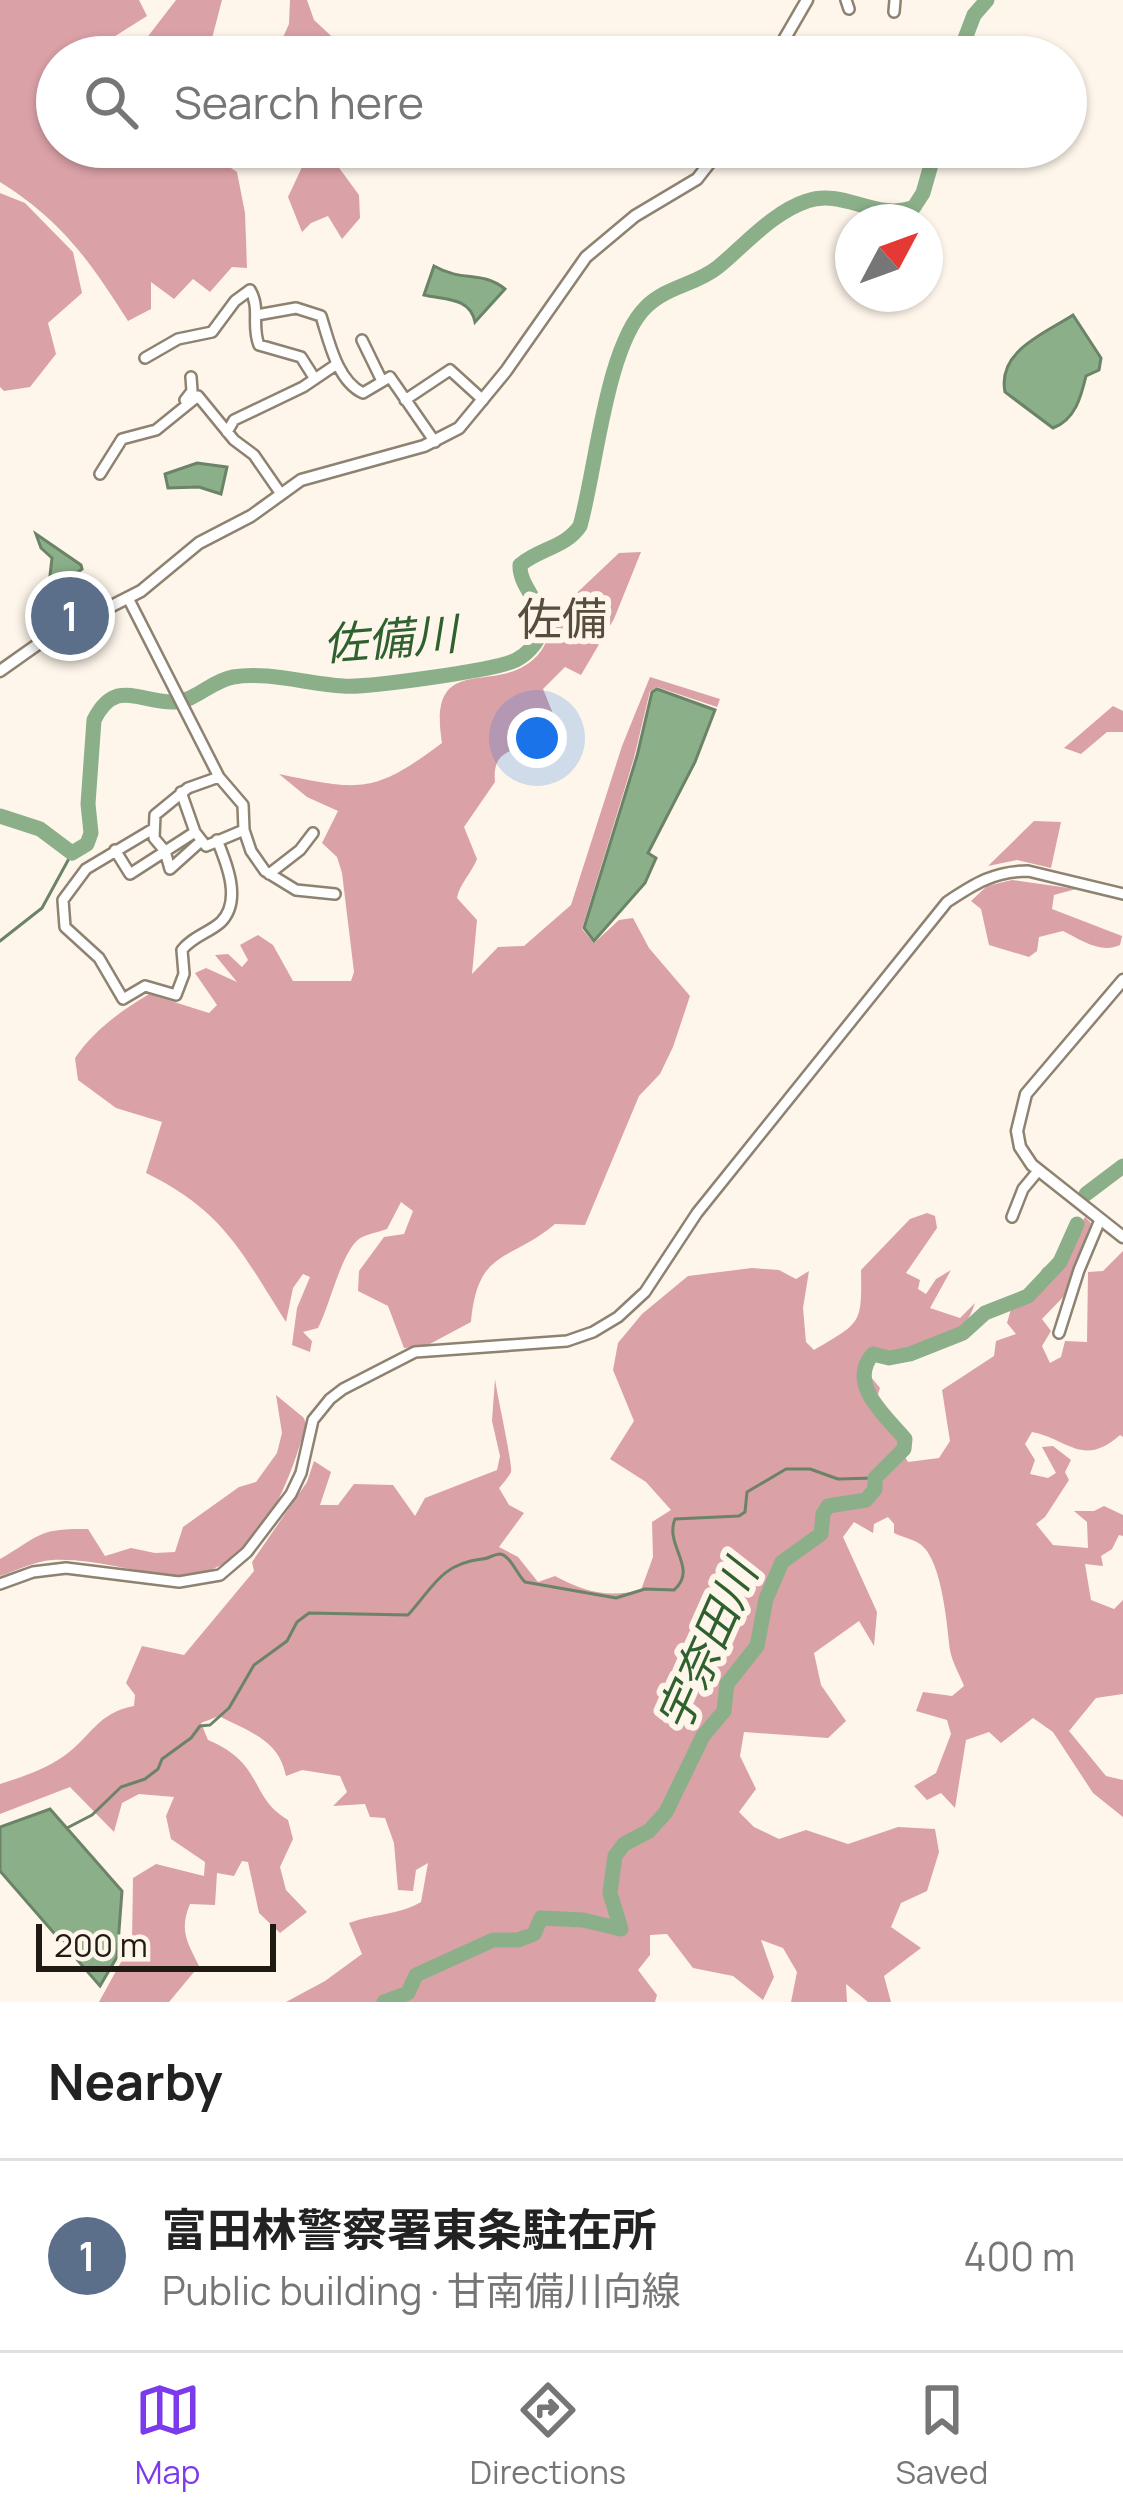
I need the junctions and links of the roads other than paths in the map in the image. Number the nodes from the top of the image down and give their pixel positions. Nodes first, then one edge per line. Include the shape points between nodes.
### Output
1 (808, 0) edge
2 (787, 36) edge
3 (706, 168) edge
4 (257, 315) junction
5 (362, 340) dead end
6 (145, 358) dead end
7 (337, 364) junction
8 (191, 377) dead end
9 (315, 379) junction
10 (382, 381) junction
11 (405, 400) junction
12 (483, 400) junction
13 (185, 405) junction
14 (227, 432) junction
15 (435, 442) junction
16 (100, 474) dead end
17 (281, 494) junction
18 (128, 598) junction
19 (0, 671) edge
20 (219, 777) junction
21 (181, 792) junction
22 (153, 829) junction
23 (244, 830) junction
24 (313, 833) dead end
25 (197, 837) junction
26 (217, 840) junction
27 (115, 850) junction
28 (164, 851) junction
29 (269, 874) junction
30 (335, 894) dead end
31 (1123, 894) edge
32 (1123, 981) edge
33 (1038, 1171) junction
34 (1012, 1217) dead end
35 (1100, 1220) junction
36 (1123, 1237) edge
37 (1059, 1333) dead end
38 (0, 1584) edge

1 - 2 main road
3 - 12 main road via 586,257
4 - 6 street via 245,290 212,332
4 - 7 street via 296,308 321,316
4 - 9 street via 259,345 301,358
5 - 10 street
7 - 9 street
7 - 10 street via 358,393
8 - 13 street
9 - 14 street via 234,420
10 - 11 street via 389,377
11 - 12 street via 450,370
11 - 15 street
12 - 15 main road
13 - 14 street via 203,399
13 - 16 street via 156,430 122,439
14 - 17 street
15 - 17 main road via 317,474
17 - 18 main road
18 - 19 main road
18 - 20 street
20 - 21 street
20 - 23 street via 243,805
21 - 22 street via 158,810
21 - 25 street
22 - 27 street
22 - 28 street
23 - 26 street
23 - 29 street
24 - 29 street
25 - 26 street via 206,846
25 - 28 street
25 - 28 street via 170,869
26 - 27 street via 233,894 222,921 182,950 176,995 145,986 123,999 99,958 65,927 66,893
27 - 28 street via 130,874
29 - 30 street via 296,890
31 - 38 street via 1014,871 986,877 947,902 629,1309 567,1341 415,1352 343,1389 313,1420 291,1494 230,1569 194,1582 66,1568
32 - 33 main road via 1023,1100 1018,1139
33 - 34 street
33 - 35 main road
35 - 36 main road
35 - 37 street

